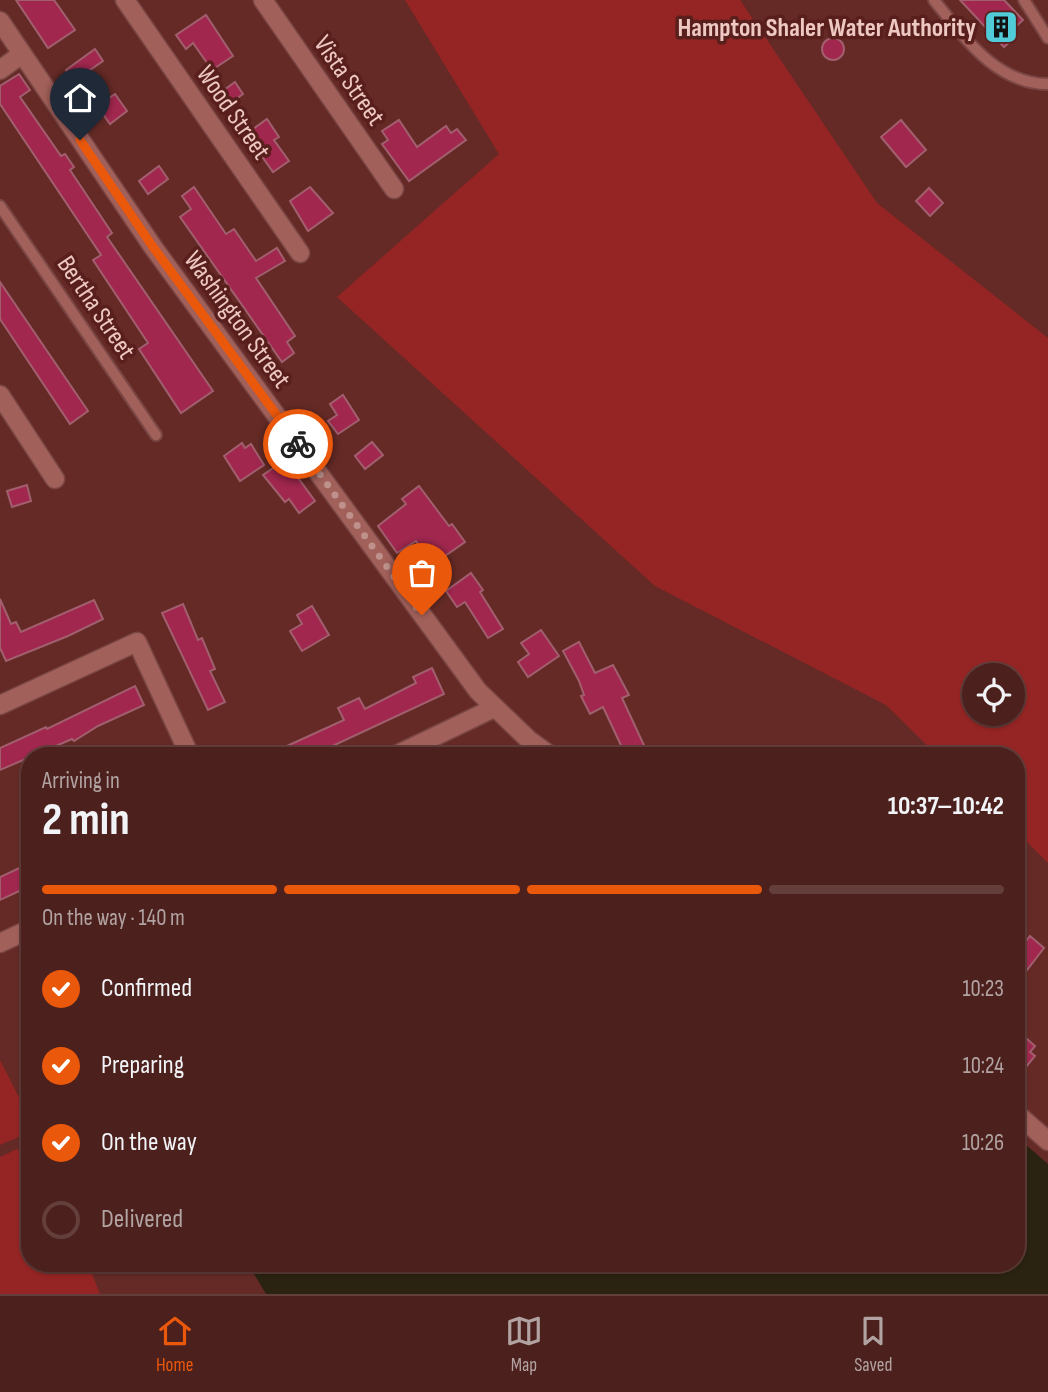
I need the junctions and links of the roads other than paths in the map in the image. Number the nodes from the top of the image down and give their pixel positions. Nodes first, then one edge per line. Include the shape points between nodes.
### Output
1 (125, 0) edge
2 (263, 0) edge
3 (934, 0) edge
4 (1024, 0) edge
5 (0, 21) edge
6 (1048, 38) edge
7 (22, 54) junction
8 (0, 70) edge
9 (1048, 85) edge
10 (394, 189) dead end
11 (0, 206) edge
12 (300, 253) dead end
13 (0, 395) edge
14 (156, 435) dead end
15 (55, 479) dead end
16 (0, 705) edge
17 (494, 708) junction
18 (186, 747) edge
19 (413, 747) edge
20 (539, 747) edge
21 (21, 933) edge
22 (0, 943) edge
23 (1025, 1121) edge
24 (1048, 1141) edge

1 - 12 street, Wood Street
2 - 10 street, Vista Street
3 - 9 lane via 976,51 1016,79
4 - 6 lane
5 - 7 street, Washington Street
7 - 8 street
7 - 17 street, Washington Street via 222,343
11 - 14 lane, Bertha Street
13 - 15 street
16 - 18 street via 137,642
17 - 19 street
17 - 20 street, Washington Street
21 - 22 street
23 - 24 street

